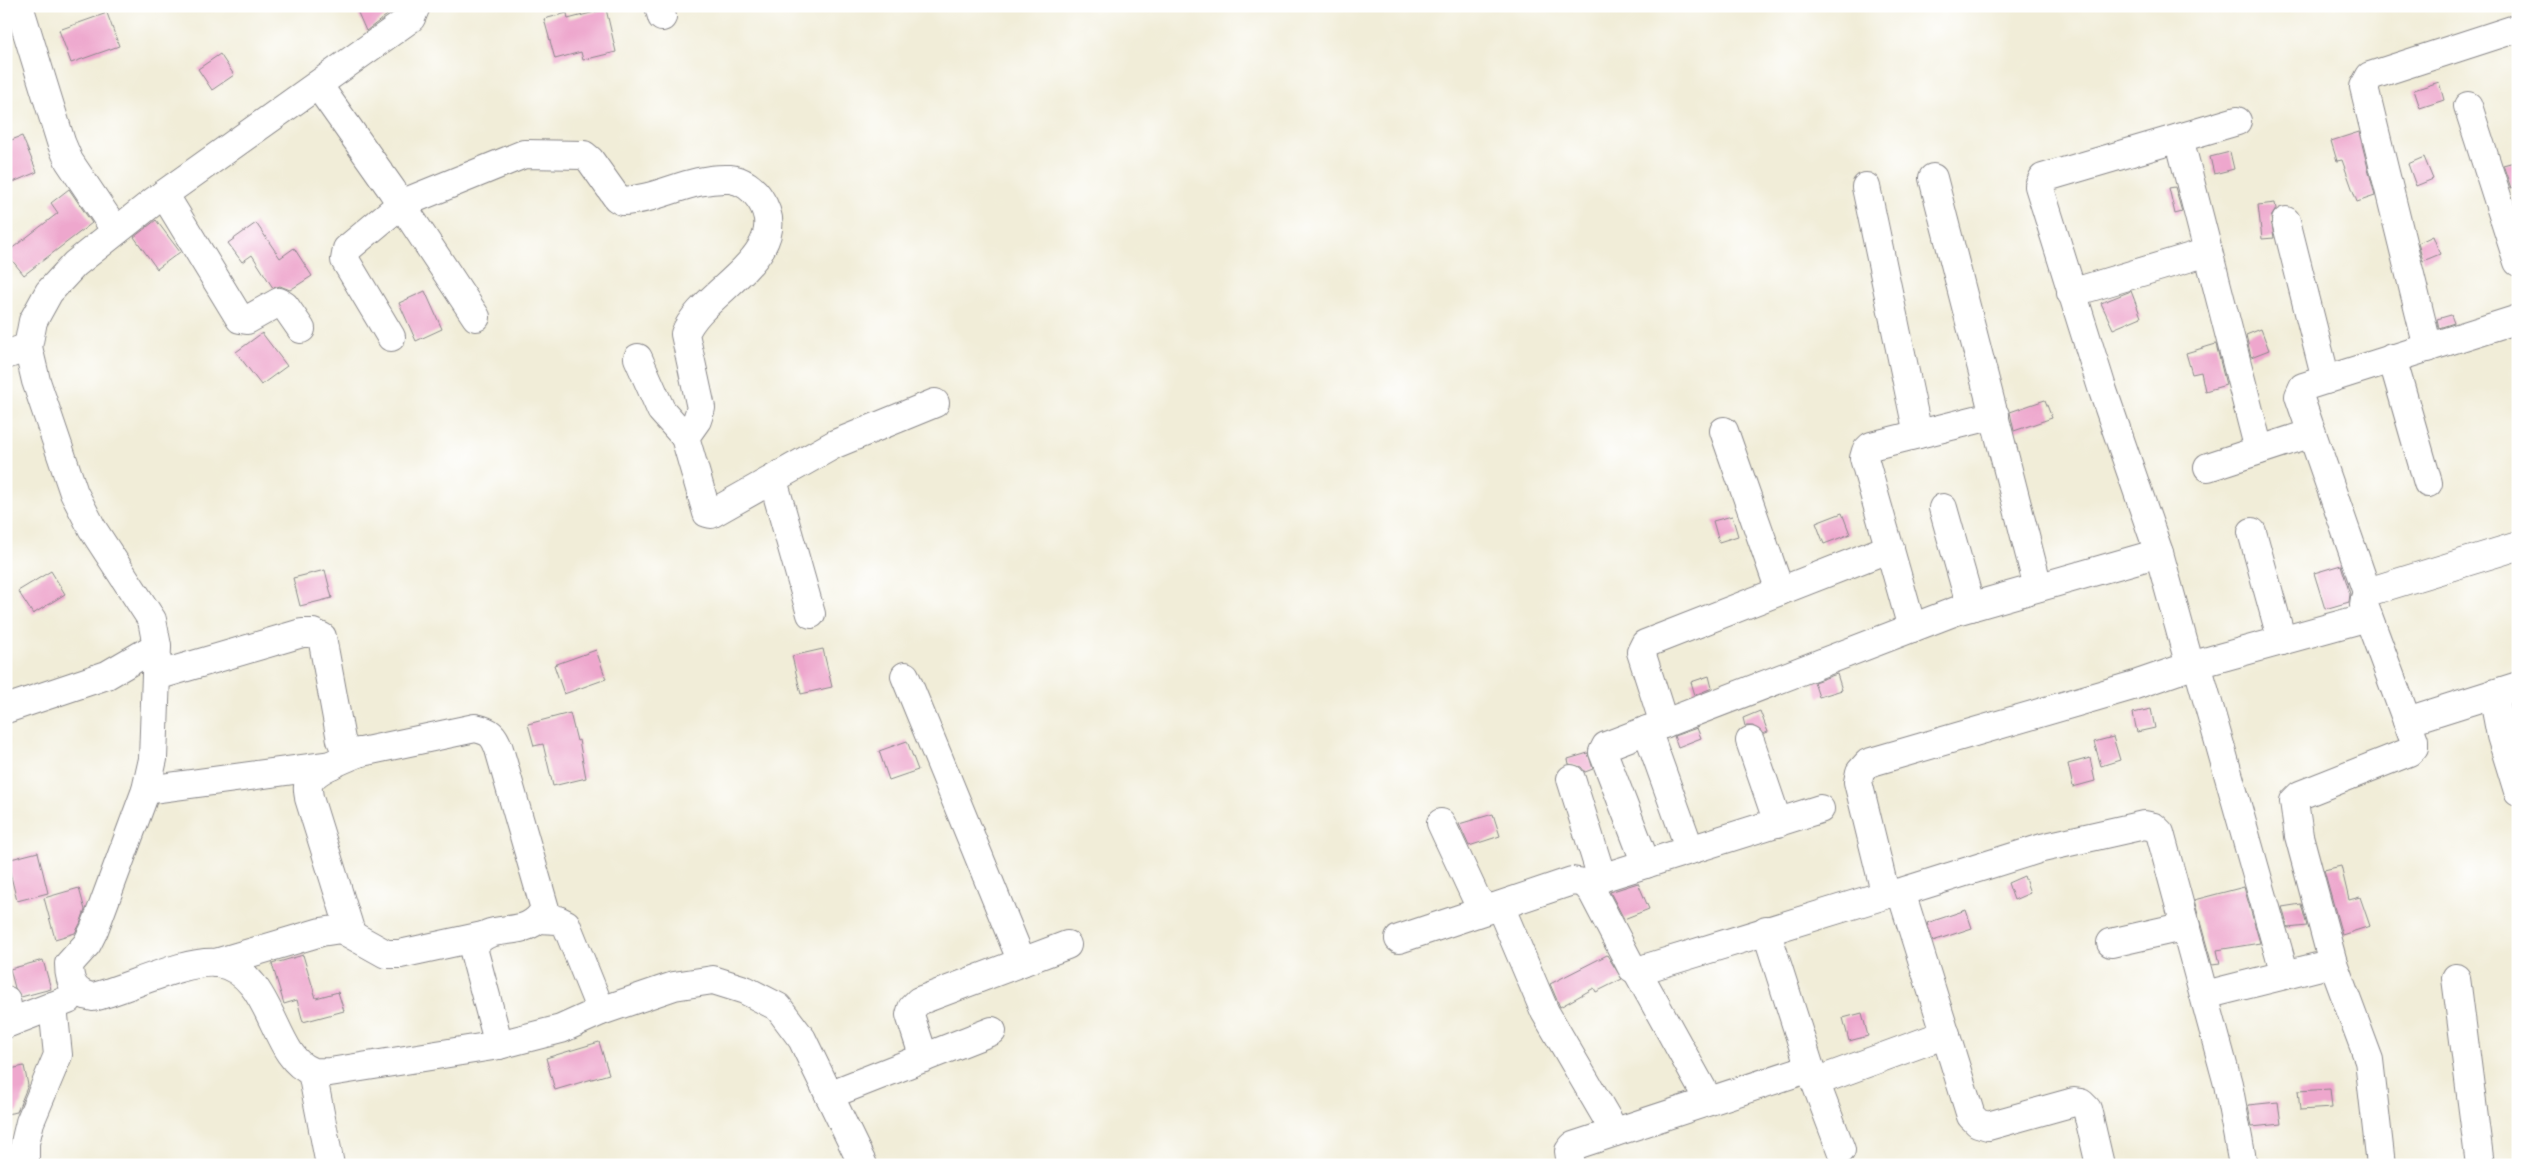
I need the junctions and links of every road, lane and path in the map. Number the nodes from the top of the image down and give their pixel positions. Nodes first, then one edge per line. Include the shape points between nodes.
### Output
1 (20, 6) edge
2 (416, 6) edge
3 (2518, 28) edge
4 (318, 85) junction
5 (2468, 106) dead end
6 (2237, 121) dead end
7 (2179, 138) junction
8 (1934, 178) dead end
9 (1866, 187) dead end
10 (164, 194) junction
11 (396, 197) junction
12 (2286, 221) dead end
13 (116, 231) junction
14 (2208, 252) junction
15 (2518, 262) edge
16 (2071, 293) junction
17 (476, 317) dead end
18 (2518, 319) edge
19 (301, 329) dead end
20 (391, 337) dead end
21 (2428, 348) junction
22 (17, 351) edge
23 (638, 358) dead end
24 (2392, 358) junction
25 (2326, 380) junction
26 (935, 403) dead end
27 (1995, 415) junction
28 (1724, 431) dead end
29 (2312, 433) junction
30 (1918, 434) junction
31 (685, 437) junction
32 (2259, 450) junction
33 (2208, 467) dead end
34 (772, 480) junction
35 (2428, 483) dead end
36 (1943, 508) dead end
37 (2252, 532) dead end
38 (2518, 546) edge
39 (1890, 548) junction
40 (2159, 553) junction
41 (2038, 587) junction
42 (1780, 591) junction
43 (2368, 606) junction
44 (1971, 607) junction
45 (811, 614) dead end
46 (1912, 628) junction
47 (2282, 641) junction
48 (157, 646) junction
49 (2193, 665) junction
50 (156, 676) junction
51 (905, 676) dead end
52 (2505, 690) edge
53 (6, 709) edge
54 (2407, 721) junction
55 (1656, 727) junction
56 (2509, 733) edge
57 (1750, 741) dead end
58 (360, 752) junction
59 (333, 764) junction
60 (1570, 779) dead end
61 (146, 790) junction
62 (2518, 791) edge
63 (1820, 809) dead end
64 (1778, 822) junction
65 (1441, 824) dead end
66 (1690, 850) junction
67 (1646, 864) junction
68 (1594, 881) junction
69 (1894, 893) junction
70 (1494, 908) junction
71 (539, 919) junction
72 (2186, 926) junction
73 (1766, 930) junction
74 (351, 933) junction
75 (483, 936) junction
76 (1400, 939) dead end
77 (2111, 944) dead end
78 (1067, 945) dead end
79 (1022, 962) junction
80 (216, 963) junction
81 (2333, 963) junction
82 (1637, 971) junction
83 (2285, 975) junction
84 (2456, 978) dead end
85 (82, 995) junction
86 (2205, 995) junction
87 (53, 1006) junction
88 (601, 1011) junction
89 (8, 1016) edge
90 (992, 1031) dead end
91 (1946, 1034) junction
92 (499, 1045) junction
93 (924, 1058) junction
94 (312, 1072) junction
95 (1812, 1075) junction
96 (829, 1094) junction
97 (1709, 1101) junction
98 (1615, 1132) junction
99 (1841, 1150) dead end
100 (25, 1165) edge
101 (330, 1165) edge
102 (863, 1165) edge
103 (1571, 1165) edge
104 (2100, 1165) edge
105 (2243, 1165) edge
106 (2381, 1165) edge
107 (2480, 1165) edge

1 - 13 street via 69,161
2 - 4 street via 411,18
3 - 21 street via 2370,76 2365,81
4 - 10 street
4 - 11 street
5 - 15 street
6 - 7 street
7 - 14 street
7 - 16 street via 2040,181
8 - 27 street
9 - 30 street
10 - 13 street
10 - 19 street via 240,319 247,320 279,302
11 - 17 street
11 - 20 street via 344,254
11 - 31 street via 524,154 584,155 622,201 711,179 732,179 744,183 760,199 769,226 765,241 748,265 694,318 685,334 701,408
12 - 25 street
13 - 22 street via 75,264 49,292
14 - 16 street
14 - 32 street
16 - 40 street
18 - 21 street
21 - 24 street
22 - 48 street via 36,381 74,493 92,528 152,620
23 - 31 street via 661,410
24 - 25 street
24 - 35 street
25 - 29 street via 2299,391
26 - 34 street via 835,444
27 - 30 street
27 - 41 street
28 - 42 street
29 - 32 street
29 - 43 street
30 - 39 street via 1871,446 1864,458
31 - 34 street via 707,513 711,514
32 - 33 street
34 - 45 street
36 - 44 street
37 - 47 street
38 - 43 street via 2371,591
39 - 42 street
39 - 46 street
40 - 41 street
40 - 49 street
41 - 44 street
42 - 55 street via 1642,647
43 - 47 street
43 - 54 street
44 - 46 street
46 - 55 street
47 - 49 street
48 - 50 street
48 - 53 street via 108,675
49 - 69 street via 1868,763 1860,772 1858,782 1883,884
49 - 83 street
50 - 58 street via 313,632 322,637 326,648 344,749 352,754
50 - 61 street via 153,759
51 - 79 street
52 - 54 street
52 - 56 street
54 - 81 street via 2414,740 2414,747 2409,752 2300,795 2294,801 2299,836
55 - 66 street
55 - 67 street via 1606,746 1603,752
56 - 62 street
57 - 64 street
58 - 59 street
58 - 71 street via 475,728 489,731 499,749 544,901 545,909
59 - 61 street
59 - 74 street via 312,777 308,786 309,798
60 - 68 street
61 - 85 street via 94,930 87,944 69,964 74,989
63 - 64 street
64 - 66 street
65 - 70 street via 1477,900
66 - 67 street
67 - 68 street
68 - 70 street via 1572,882
68 - 82 street via 1594,893 1632,968
69 - 72 street via 2042,848 2144,825 2154,827 2160,833
69 - 73 street
69 - 91 street
70 - 76 street
70 - 98 street via 1545,1012
71 - 75 street via 527,927
71 - 88 street via 566,924
72 - 77 street
72 - 86 street
73 - 82 street
73 - 95 street
74 - 75 street via 386,954 400,954
74 - 80 street via 341,929 321,932
75 - 92 street via 473,948
78 - 79 street
79 - 93 street via 919,1001 910,1015
80 - 85 street via 194,964 106,994
80 - 94 street via 243,974 256,988 294,1058
81 - 83 street
81 - 106 street via 2369,1060
82 - 97 street
83 - 86 street
84 - 107 street
85 - 87 street
86 - 105 street via 2228,1084
87 - 89 street
87 - 100 street via 58,1055 30,1122 25,1143
88 - 92 street via 561,1029
88 - 96 street via 674,986 713,980 745,990 778,1007 802,1039
90 - 93 street
91 - 95 street
91 - 104 street via 1972,1116 1978,1123 1988,1126 2074,1102 2081,1103 2087,1109
92 - 94 street via 330,1072
93 - 96 street
94 - 101 street
95 - 97 street
95 - 99 street
96 - 102 street
97 - 98 street
98 - 103 street via 1573,1146 1569,1151

